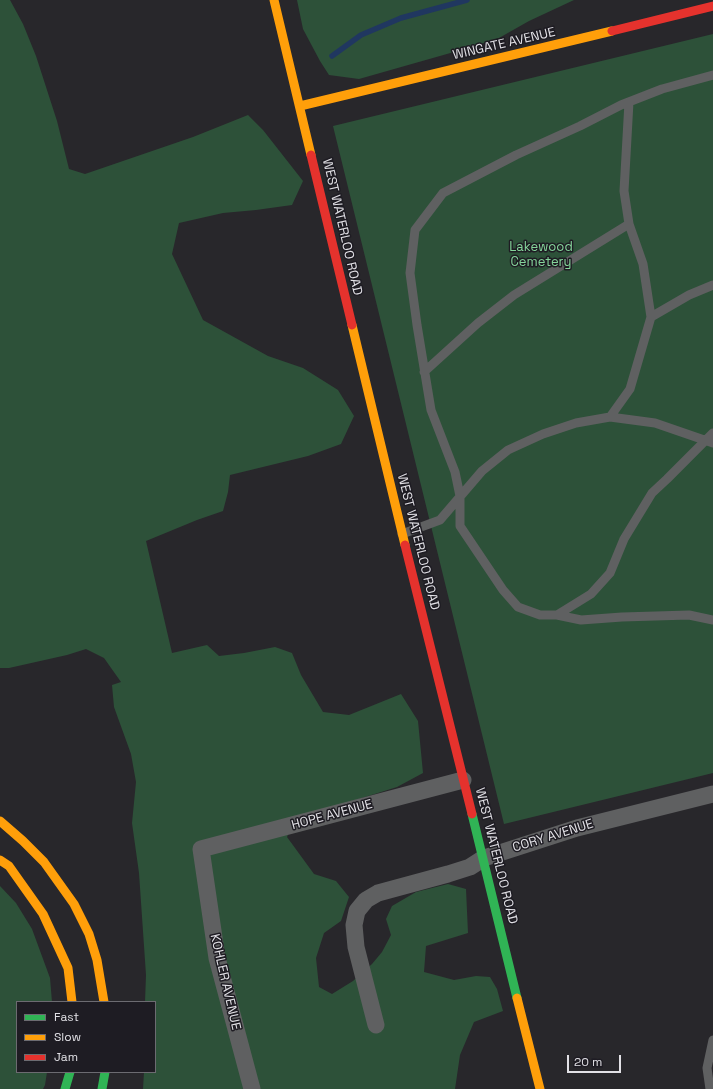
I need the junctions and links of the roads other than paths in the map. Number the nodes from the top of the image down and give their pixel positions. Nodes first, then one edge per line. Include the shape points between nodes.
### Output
1 (274, 0) edge
2 (713, 6) edge
3 (713, 75) edge
4 (629, 102) junction
5 (300, 106) junction
6 (629, 224) junction
7 (713, 284) edge
8 (651, 317) junction
9 (424, 372) junction
10 (610, 416) junction
11 (713, 433) edge
12 (709, 442) edge
13 (460, 496) junction
14 (402, 534) junction
15 (558, 615) junction
16 (713, 620) edge
17 (463, 780) junction
18 (713, 794) edge
19 (0, 821) edge
20 (201, 849) joint
21 (484, 858) junction
22 (0, 860) edge
23 (72, 1001) edge
24 (104, 1001) edge
25 (376, 1025) dead end
26 (713, 1040) edge
27 (70, 1073) edge
28 (105, 1073) edge
29 (65, 1089) edge
30 (102, 1089) edge
31 (252, 1089) edge
32 (540, 1089) edge
33 (710, 1089) edge

1 - 5 main road, WEST WATERLOO ROAD
2 - 5 main road, WINGATE AVENUE
3 - 4 lane via 662,89
4 - 6 lane via 624,191
4 - 9 lane via 516,155 443,193 415,230 410,273
5 - 14 main road, WEST WATERLOO ROAD
6 - 8 lane via 644,264
6 - 9 lane via 514,295 478,323
7 - 8 lane
8 - 10 lane via 630,389
9 - 13 lane via 431,410 455,472
10 - 12 lane via 655,423
10 - 13 lane via 576,423 543,434 508,450 482,471
11 - 12 lane
12 - 15 lane via 652,492 624,539 610,573 591,594
13 - 14 lane via 440,520
13 - 15 lane via 460,526 503,590 518,606 540,615
14 - 17 main road, WEST WATERLOO ROAD
15 - 16 lane via 581,620 690,615
17 - 20 street, HOPE AVENUE
17 - 21 main road, WEST WATERLOO ROAD
18 - 21 street, CORY AVENUE via 577,828
19 - 24 main road via 44,862 74,904 89,934 97,960
20 - 31 street, KOHLER AVENUE via 217,958
21 - 25 street, CORY AVENUE via 470,867 378,893 366,900 357,911 354,925 356,947
21 - 32 main road, WEST WATERLOO ROAD
22 - 23 main road via 9,866 43,914 68,968
26 - 33 lane via 707,1068
27 - 29 main road
28 - 30 main road

